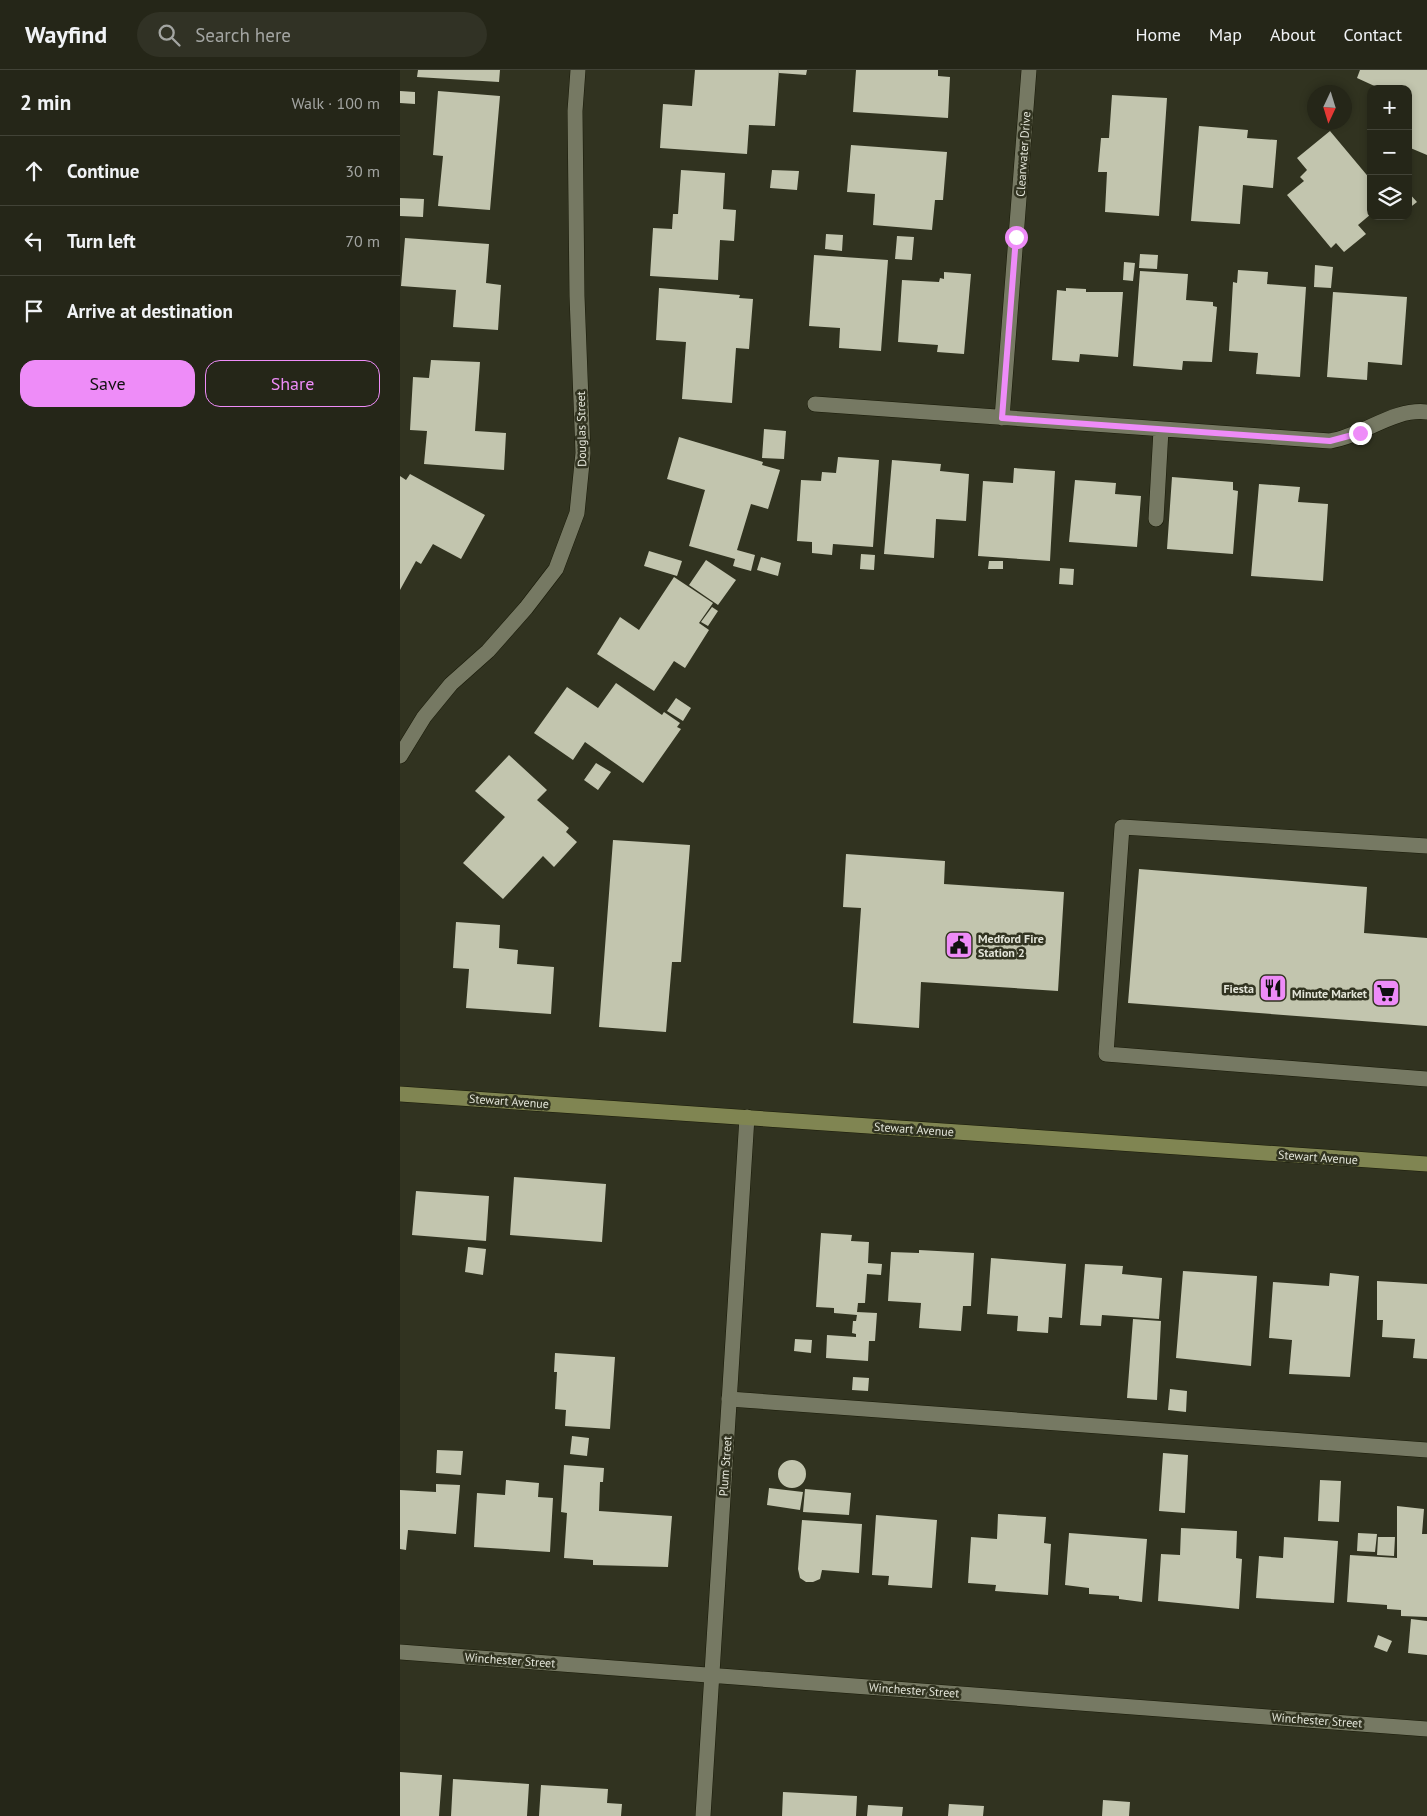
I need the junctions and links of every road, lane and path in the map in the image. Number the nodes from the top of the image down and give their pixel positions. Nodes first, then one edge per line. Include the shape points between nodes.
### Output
1 (578, 70) edge
2 (1029, 70) edge
3 (815, 404) dead end
4 (1427, 412) edge
5 (1002, 418) junction
6 (1160, 430) junction
7 (1156, 519) dead end
8 (400, 756) edge
9 (1427, 846) edge
10 (1427, 1079) edge
11 (400, 1094) edge
12 (747, 1117) junction
13 (1427, 1164) edge
14 (730, 1399) junction
15 (1427, 1450) edge
16 (400, 1652) edge
17 (712, 1674) junction
18 (1427, 1729) edge
19 (703, 1816) edge

1 - 8 street, Douglas Street via 575,111 577,296 584,453 577,513 556,569 488,651 452,684 424,717
2 - 5 street, Clearwater Drive
3 - 5 street
4 - 6 street via 1406,413 1360,433 1330,441
5 - 6 street
6 - 7 street
9 - 10 street via 1122,827 1106,1054
11 - 12 main road, Stewart Avenue
12 - 13 main road, Stewart Avenue
12 - 14 street, Plum Street
14 - 15 street
14 - 17 street, Plum Street
16 - 17 street, Winchester Street
17 - 18 street, Winchester Street
17 - 19 street, Plum Street

